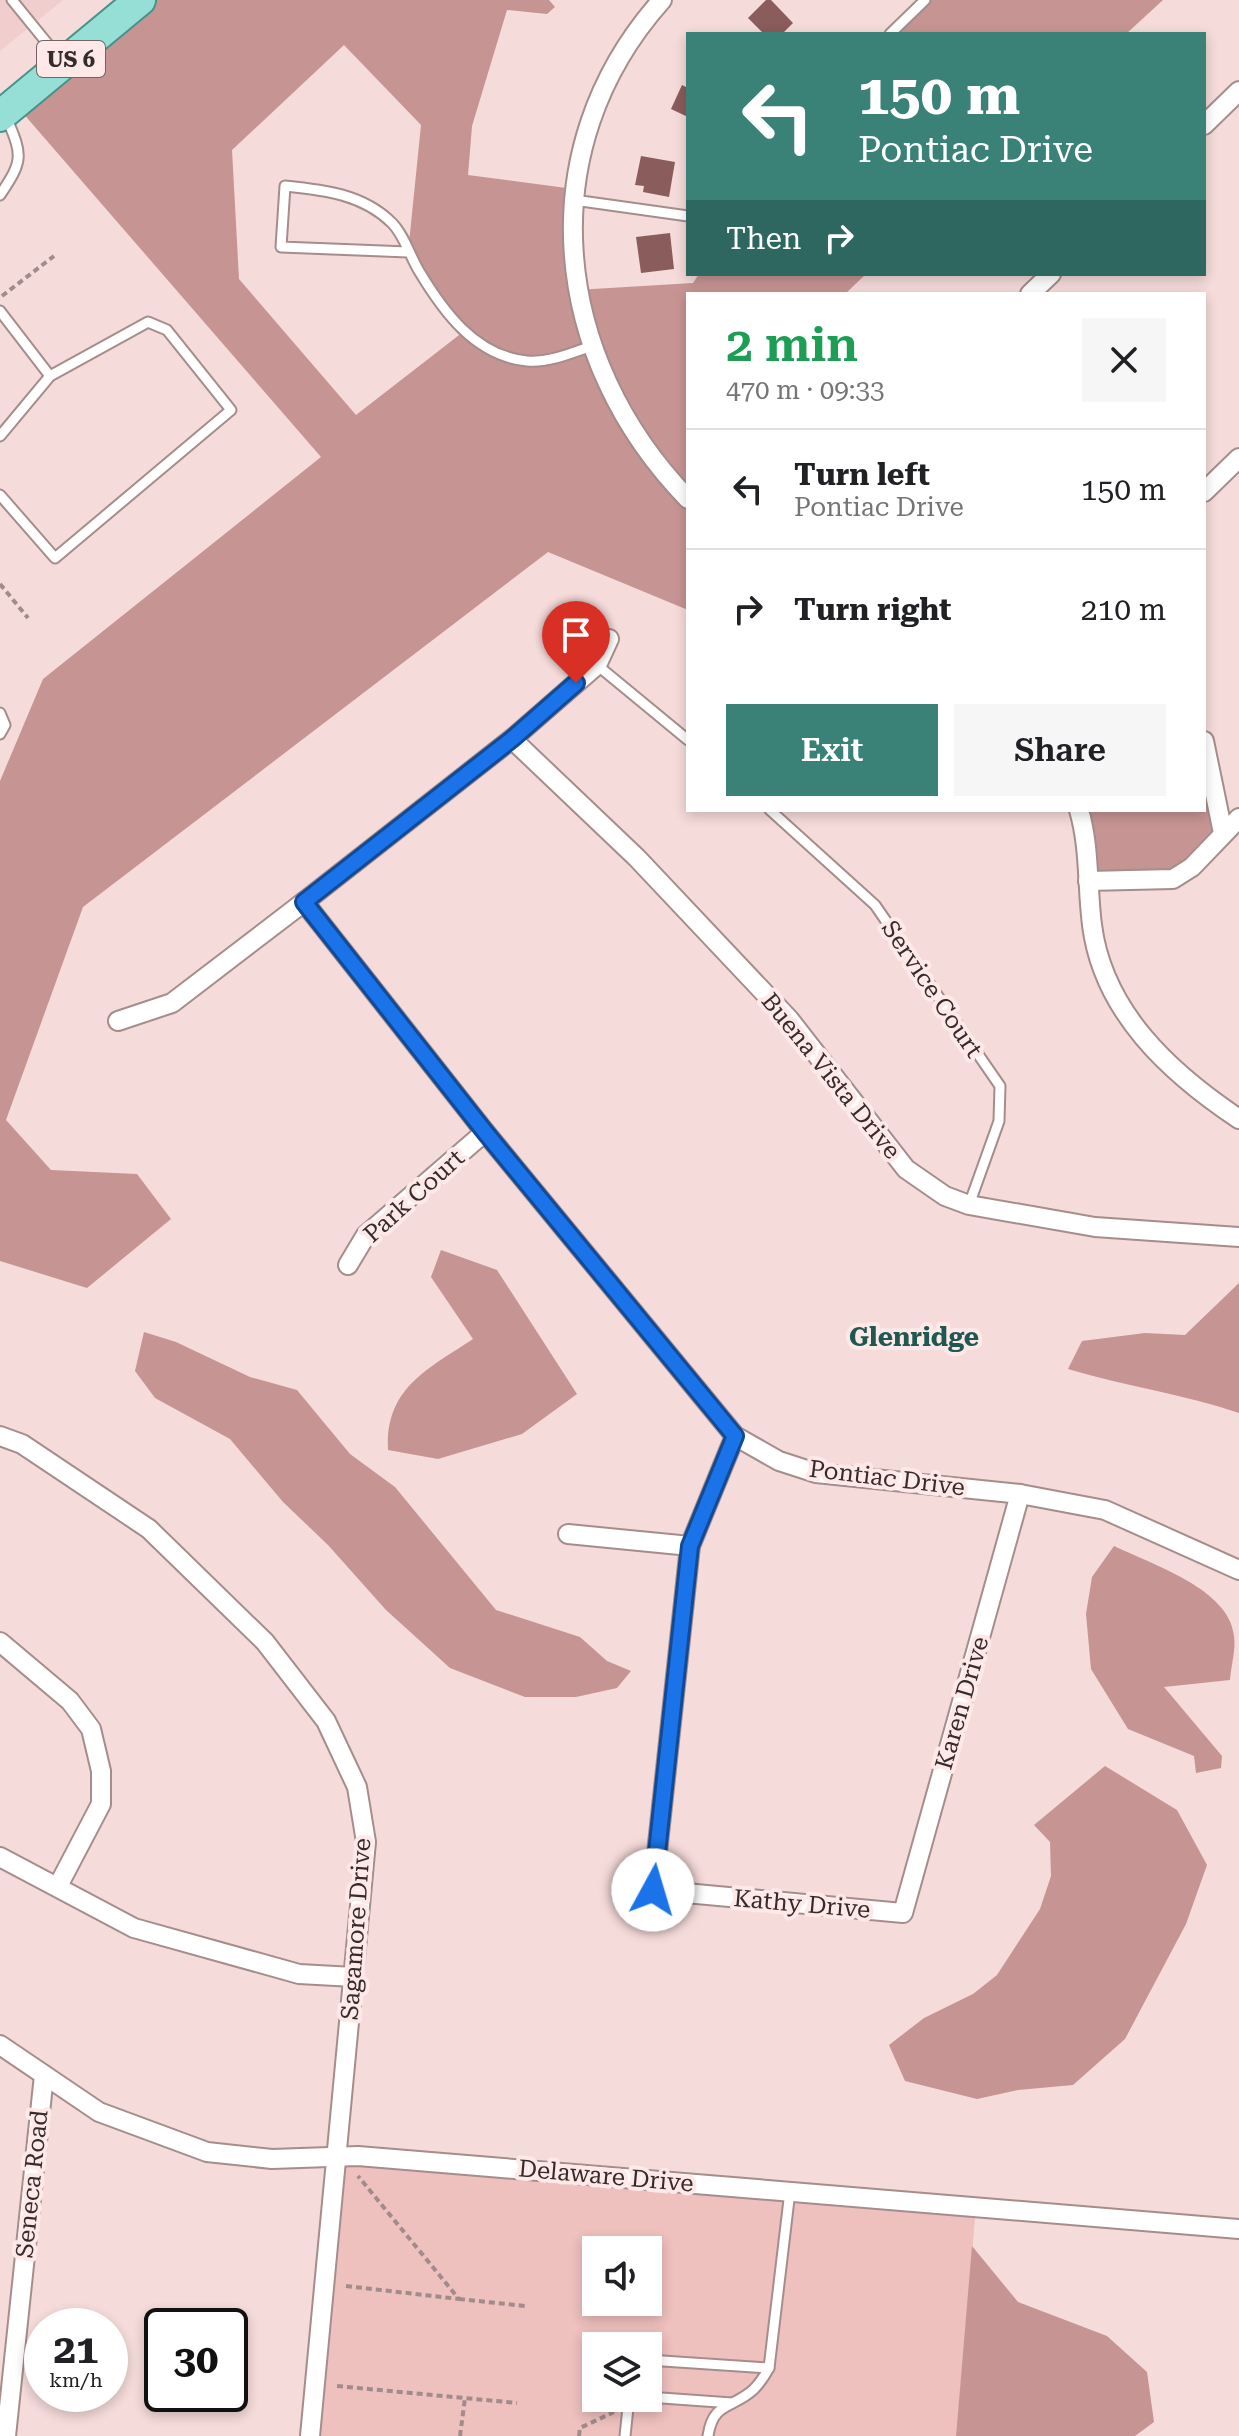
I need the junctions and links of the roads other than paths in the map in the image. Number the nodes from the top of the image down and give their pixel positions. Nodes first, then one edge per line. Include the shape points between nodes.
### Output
1 (12, 0) edge
2 (140, 0) edge
3 (662, 0) edge
4 (925, 0) edge
5 (892, 32) edge
6 (64, 64) junction
7 (1239, 91) edge
8 (2, 115) edge
9 (1206, 123) edge
10 (0, 195) edge
11 (574, 200) junction
12 (686, 216) edge
13 (408, 252) junction
14 (1049, 276) edge
15 (1032, 292) edge
16 (0, 311) edge
17 (592, 346) junction
18 (50, 376) junction
19 (0, 436) edge
20 (1239, 458) edge
21 (1206, 490) edge
22 (0, 495) edge
23 (686, 496) edge
24 (609, 639) dead end
25 (597, 665) junction
26 (0, 713) edge
27 (0, 734) edge
28 (686, 738) edge
29 (512, 739) junction
30 (1206, 751) edge
31 (772, 812) edge
32 (1079, 812) edge
33 (1239, 818) edge
34 (1223, 833) junction
35 (1088, 881) junction
36 (304, 902) junction
37 (118, 1021) dead end
38 (1239, 1119) edge
39 (485, 1132) junction
40 (969, 1205) junction
41 (1239, 1237) edge
42 (348, 1265) dead end
43 (0, 1436) edge
44 (735, 1436) junction
45 (1020, 1494) junction
46 (568, 1534) dead end
47 (690, 1546) junction
48 (1239, 1570) edge
49 (0, 1642) edge
50 (0, 1857) edge
51 (58, 1886) junction
52 (903, 1913) joint
53 (354, 1977) junction
54 (0, 2045) edge
55 (44, 2075) junction
56 (338, 2155) junction
57 (790, 2191) junction
58 (1239, 2229) edge
59 (662, 2361) edge
60 (769, 2368) junction
61 (662, 2398) edge
62 (732, 2403) junction
63 (628, 2412) edge
64 (6, 2436) edge
65 (310, 2436) edge
66 (625, 2436) edge
67 (708, 2436) edge

1 - 6 lane
2 - 6 main road, US 6
3 - 11 street via 614,63 599,95 582,145
4 - 5 lane
6 - 8 main road, US 6
7 - 9 street
8 - 10 lane via 20,165
11 - 12 lane
11 - 17 street via 576,290
13 - 13 lane via 393,224 374,209 332,190 285,186 281,247
13 - 17 lane via 449,317 487,347 527,361 555,359
14 - 15 street
16 - 18 lane
17 - 23 street via 636,431
18 - 19 lane
18 - 22 lane via 148,322 167,330 231,410 55,558
20 - 21 street
24 - 25 street
25 - 28 lane
25 - 29 street
26 - 27 lane via 5,725
29 - 36 street
29 - 40 street, Buena Vista Drive via 637,858 789,1019 906,1169 945,1196
30 - 34 street
31 - 40 lane, Service Court via 875,905 1000,1086 999,1121
32 - 35 street
33 - 34 street
34 - 35 street via 1192,867 1173,879
35 - 38 street via 1099,957 1136,1029 1169,1066
36 - 37 street via 172,1003
36 - 39 street, Pontiac Drive
39 - 42 street, Park Court via 366,1235
39 - 44 street, Pontiac Drive
40 - 41 street, Buena Vista Drive via 1095,1227
43 - 53 street, Sagamore Drive via 22,1444 149,1529 265,1642 326,1721 357,1787 366,1842
44 - 45 street, Pontiac Drive via 779,1461 816,1473
44 - 47 street
45 - 48 street, Pontiac Drive via 1105,1510
45 - 52 street, Karen Drive
46 - 47 street
47 - 52 street, Kathy Drive via 653,1890
49 - 51 street via 70,1701 91,1729 101,1771 101,1804
50 - 51 street
51 - 53 street via 134,1928 212,1953 299,1974
53 - 56 street, Sagamore Drive
54 - 55 street, Delaware Drive
55 - 56 street, Delaware Drive via 99,2112 207,2152 272,2159
55 - 64 street, Seneca Road
56 - 57 street, Delaware Drive
56 - 65 street, Sagamore Drive
57 - 58 street, Delaware Drive
57 - 60 lane
59 - 60 lane
60 - 62 lane via 754,2389
61 - 62 lane
62 - 67 lane via 711,2418
63 - 66 lane

